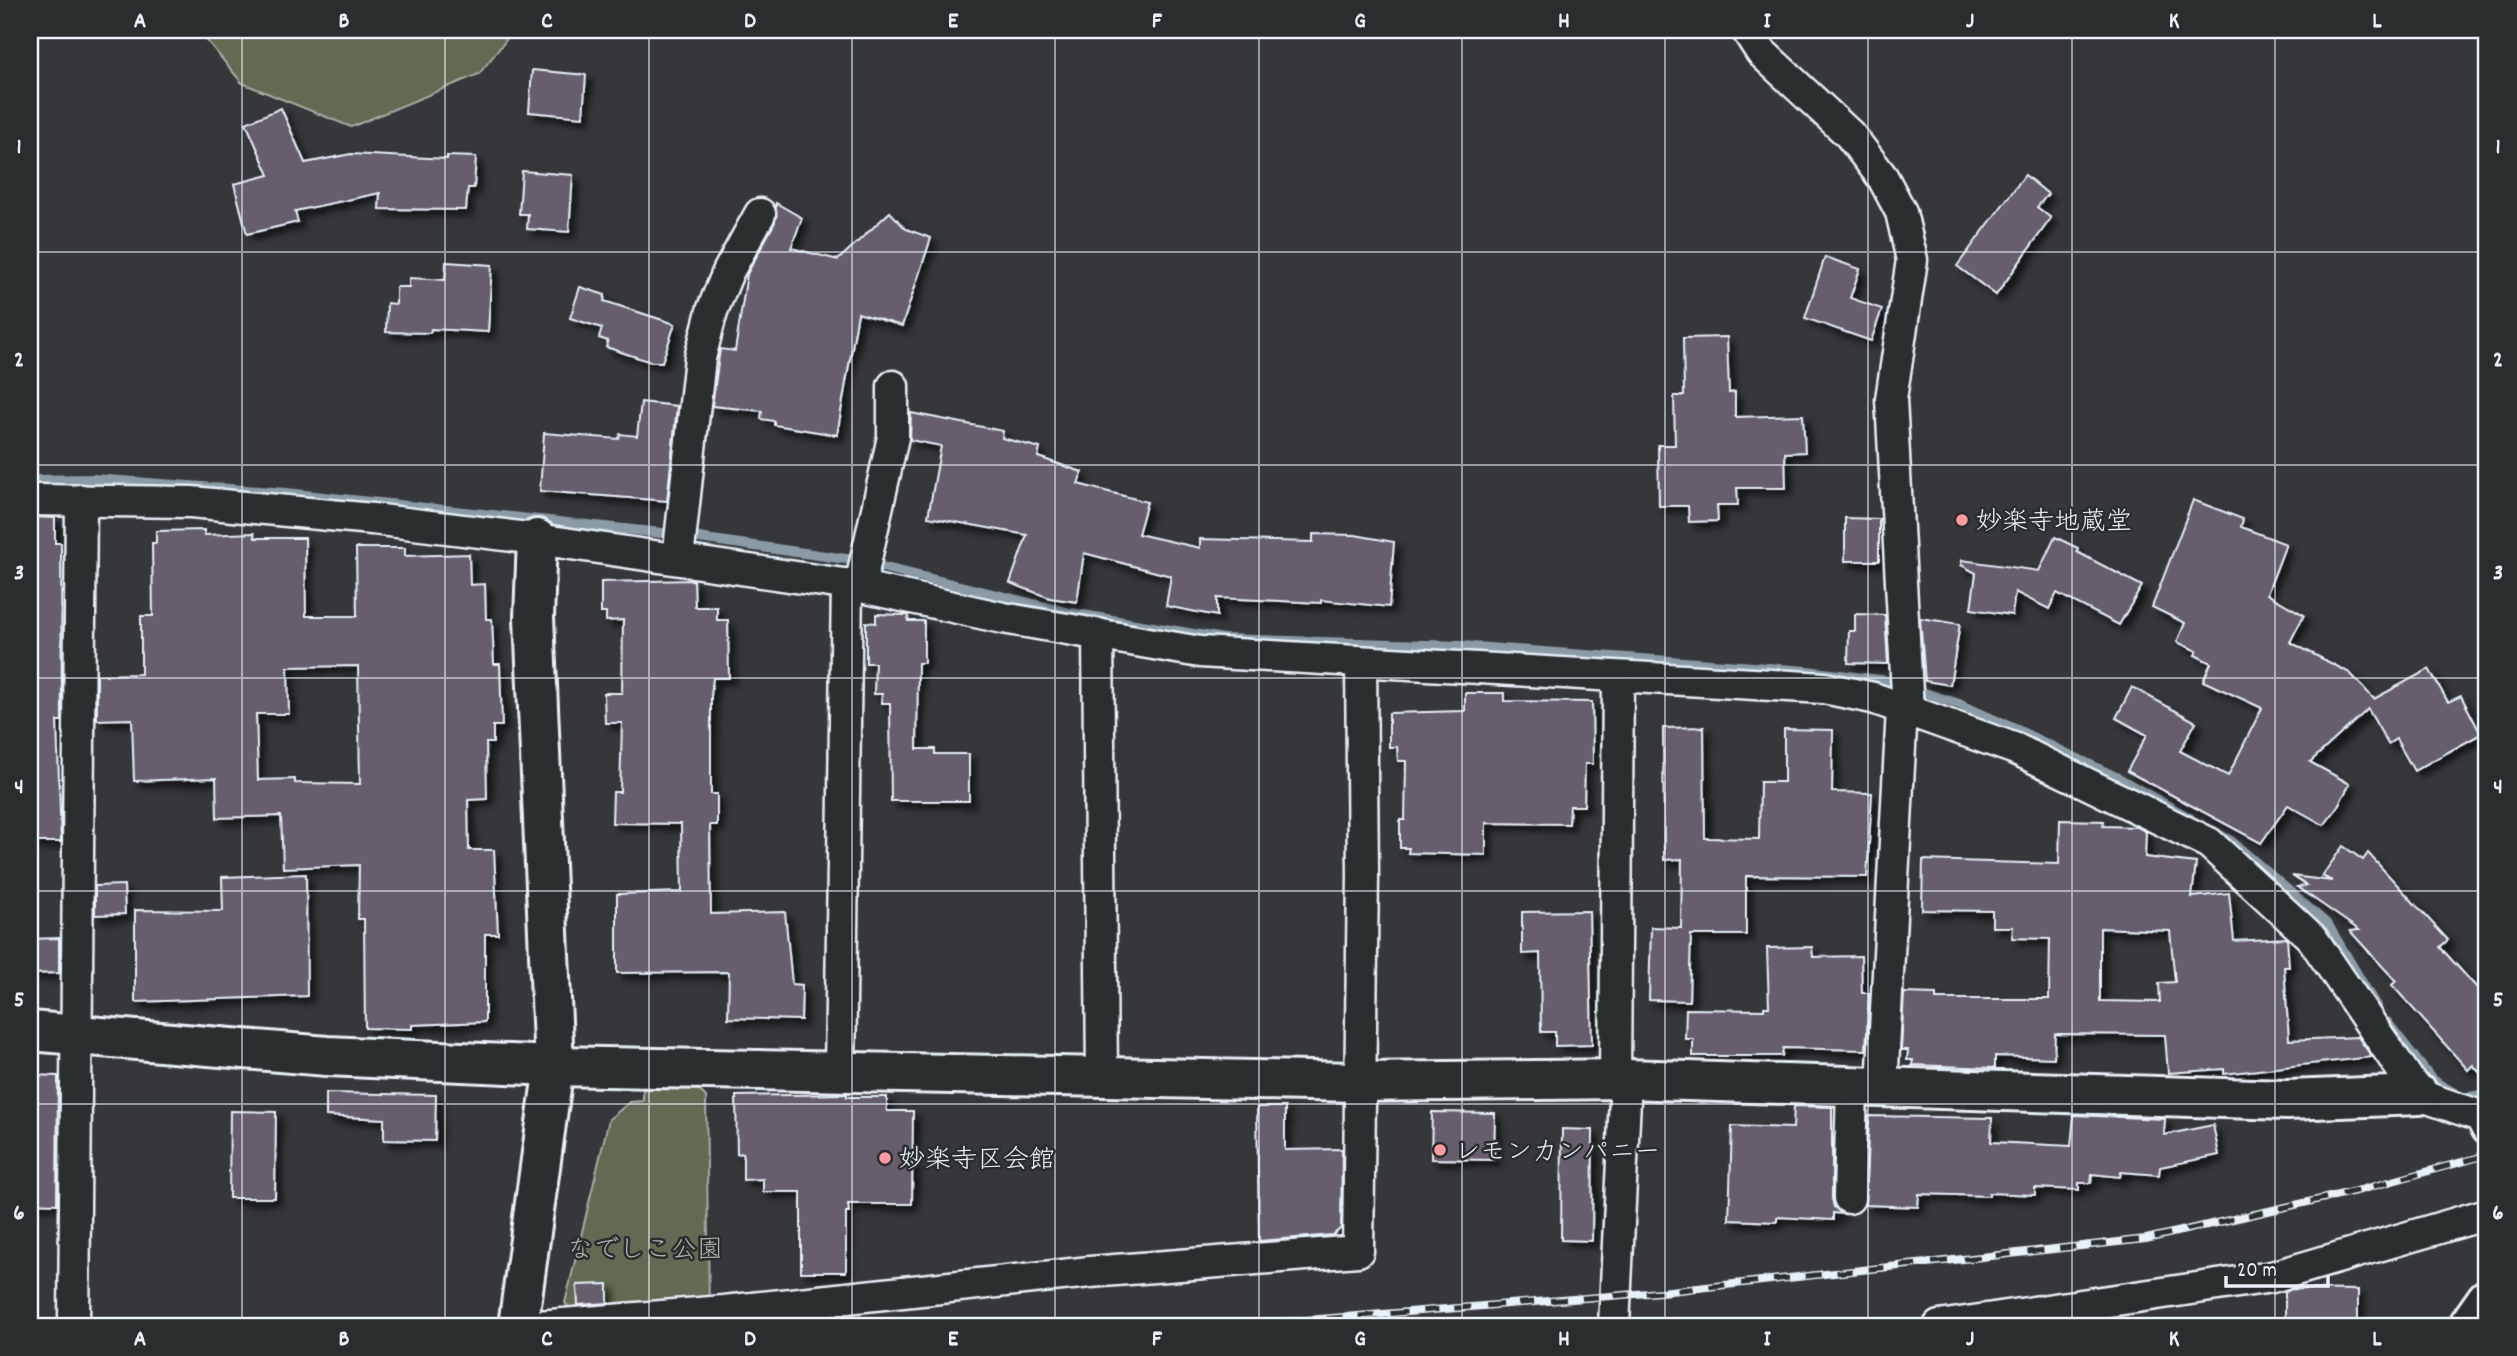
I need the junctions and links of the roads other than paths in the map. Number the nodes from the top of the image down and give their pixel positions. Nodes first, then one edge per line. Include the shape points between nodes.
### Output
1 (1748, 30) edge
2 (760, 214) dead end
3 (894, 386) dead end
4 (30, 500) edge
5 (81, 500) junction
6 (537, 539) junction
7 (678, 559) junction
8 (854, 585) junction
9 (1098, 634) junction
10 (1361, 662) junction
11 (1618, 677) junction
12 (1905, 710) junction
13 (30, 1031) edge
14 (75, 1035) junction
15 (554, 1066) junction
16 (840, 1071) junction
17 (1102, 1076) junction
18 (1620, 1079) junction
19 (1358, 1082) junction
20 (1867, 1087) junction
21 (2419, 1095) junction
22 (2487, 1129) edge
23 (1849, 1198) dead end
24 (2487, 1214) edge
25 (2487, 1299) edge
26 (74, 1326) edge
27 (518, 1326) edge
28 (538, 1326) edge
29 (1614, 1326) edge
30 (1939, 1326) edge
31 (2468, 1326) edge

1 - 12 street via 1761,52 1850,135 1883,178 1901,212 1912,260 1891,399
2 - 7 street via 712,311 701,358
3 - 8 street via 893,437
4 - 5 street
5 - 6 street via 191,502
5 - 14 street
6 - 7 street
6 - 15 street via 534,618
7 - 8 street
8 - 9 street
8 - 16 street
9 - 10 street via 1200,652
9 - 17 street
10 - 11 street
10 - 19 street via 1363,875
11 - 12 street via 1824,688
11 - 18 street
12 - 20 street
12 - 21 street via 2016,749 2208,844 2312,938
13 - 14 street
14 - 15 street via 327,1056
14 - 26 street
15 - 16 street
15 - 27 street
16 - 17 street
17 - 19 street
18 - 19 street
18 - 20 street
18 - 29 street
19 - 28 street via 1358,1251
20 - 21 street via 2287,1100
20 - 23 street
21 - 22 street via 2480,1116
24 - 30 street via 2272,1277
25 - 31 street

